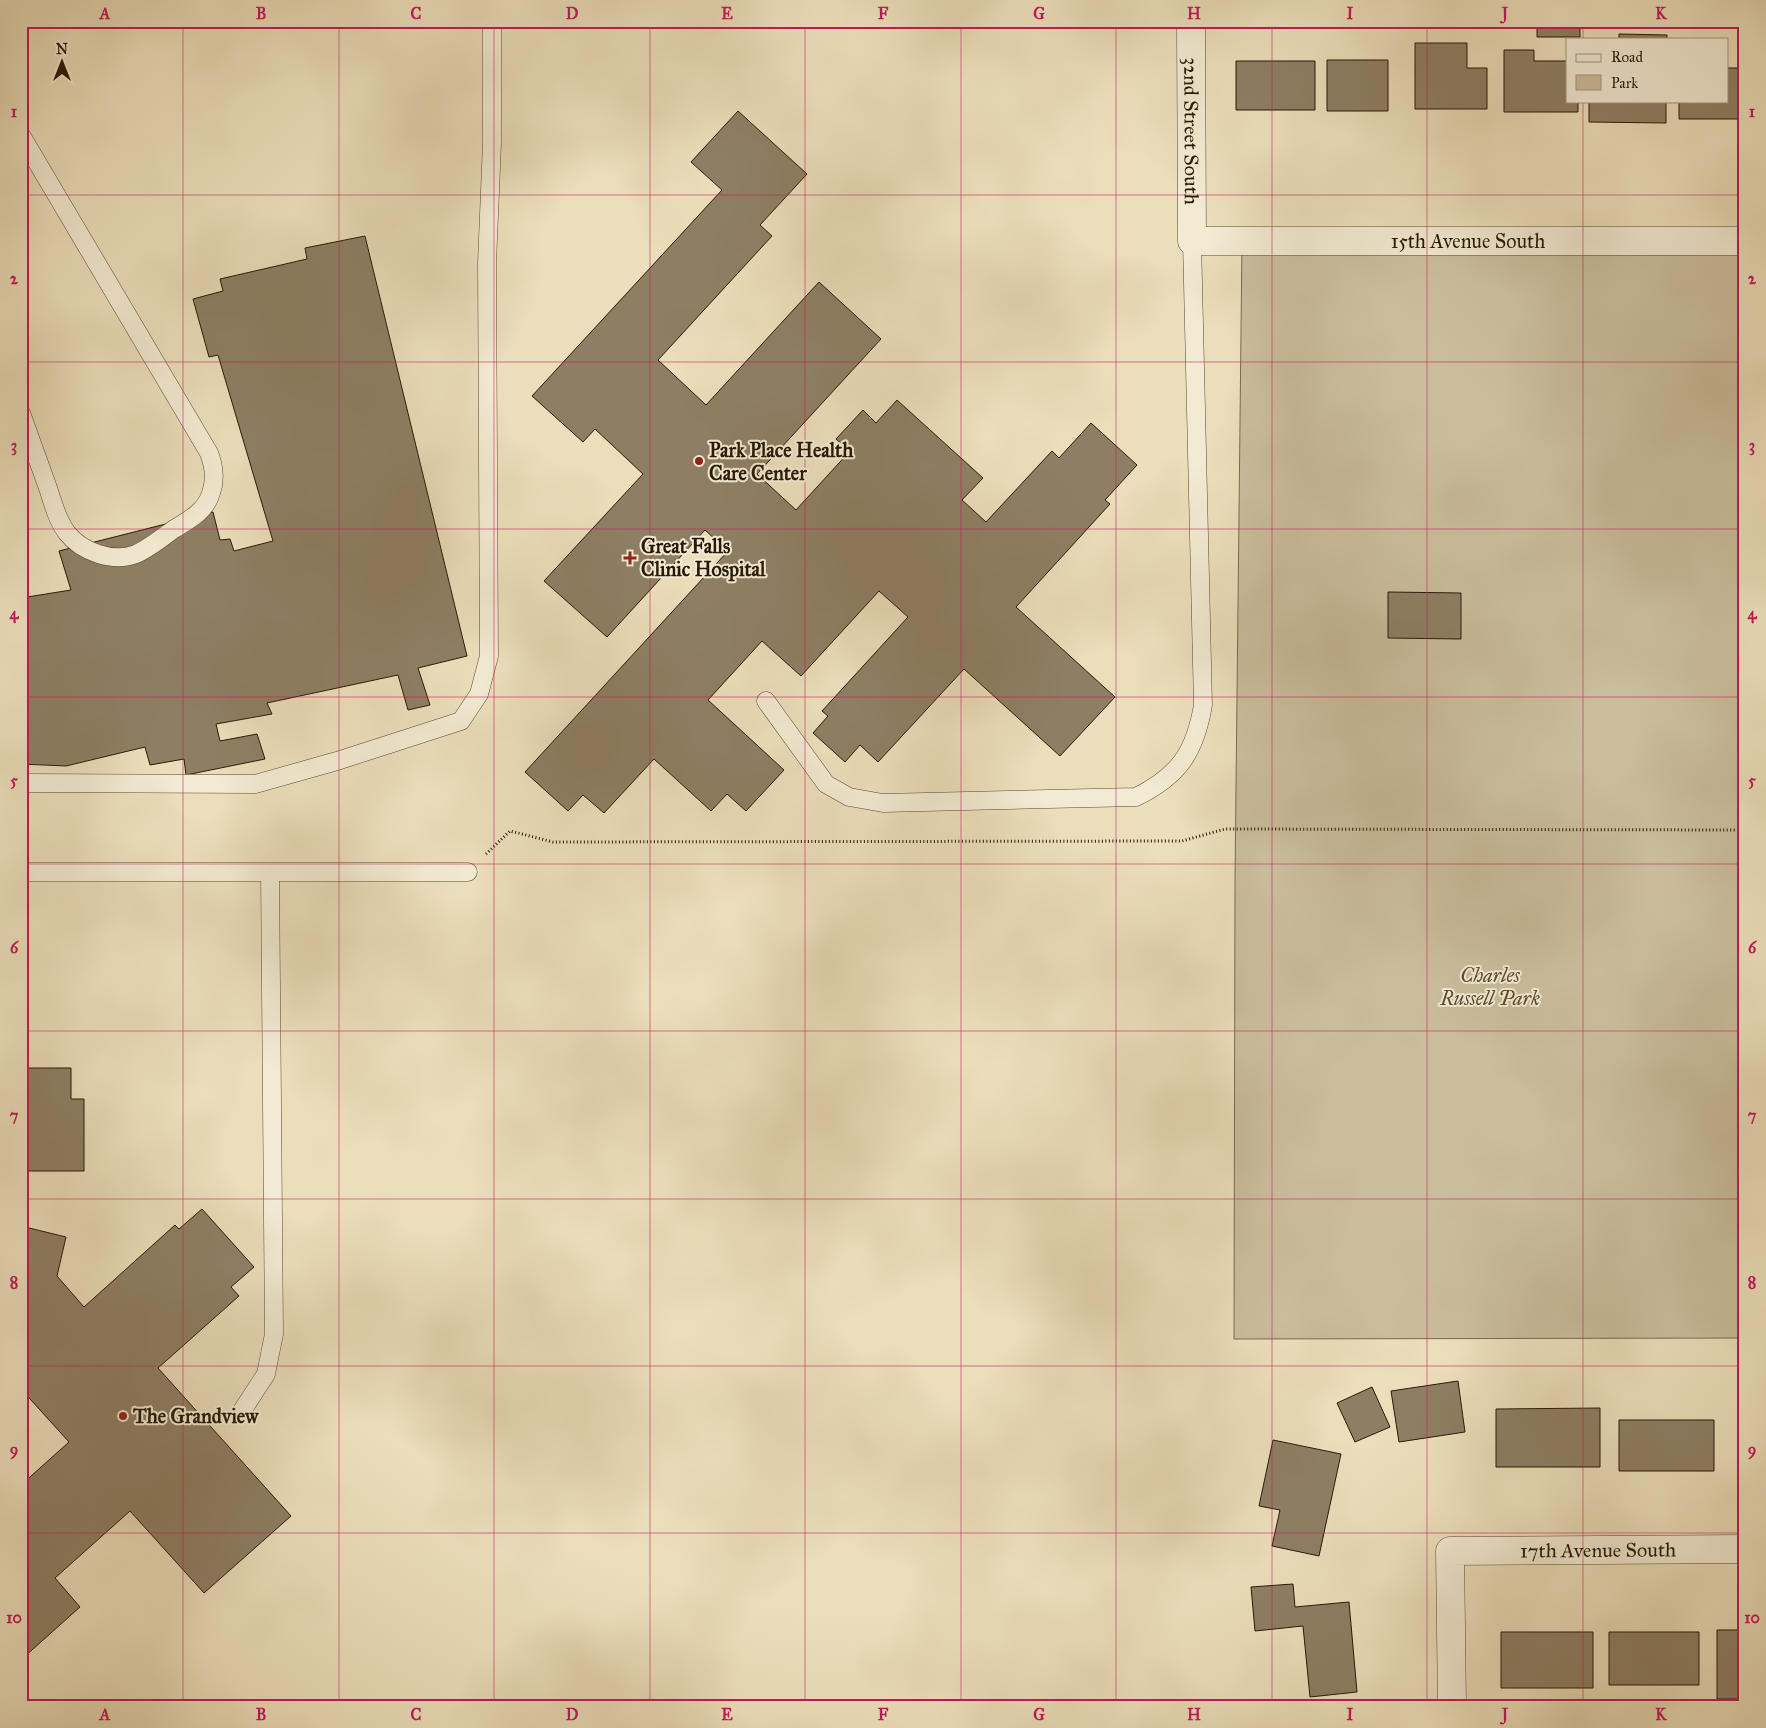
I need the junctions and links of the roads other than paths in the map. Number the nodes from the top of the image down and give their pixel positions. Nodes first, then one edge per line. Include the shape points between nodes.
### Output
1 (492, 21) edge
2 (1190, 21) edge
3 (21, 136) edge
4 (1192, 241) junction
5 (1745, 241) edge
6 (21, 413) edge
7 (766, 701) dead end
8 (21, 783) edge
9 (21, 872) edge
10 (270, 872) junction
11 (468, 872) road end
12 (240, 1414) dead end
13 (1745, 1550) edge
14 (1452, 1707) edge

1 - 8 lane via 488,263 489,656 480,694 461,721 255,784
2 - 4 street, 32nd Street South
3 - 6 lane via 208,453 214,466 211,494 194,517 136,554 118,557 99,554 68,534 58,517
4 - 5 street, 15th Avenue South
4 - 7 lane via 1203,705 1191,748 1178,767 1152,789 1136,797 883,803 849,797 826,784
9 - 10 lane
10 - 11 lane
10 - 12 lane via 274,1334 266,1374
13 - 14 street, 17th Avenue South via 1450,1551

